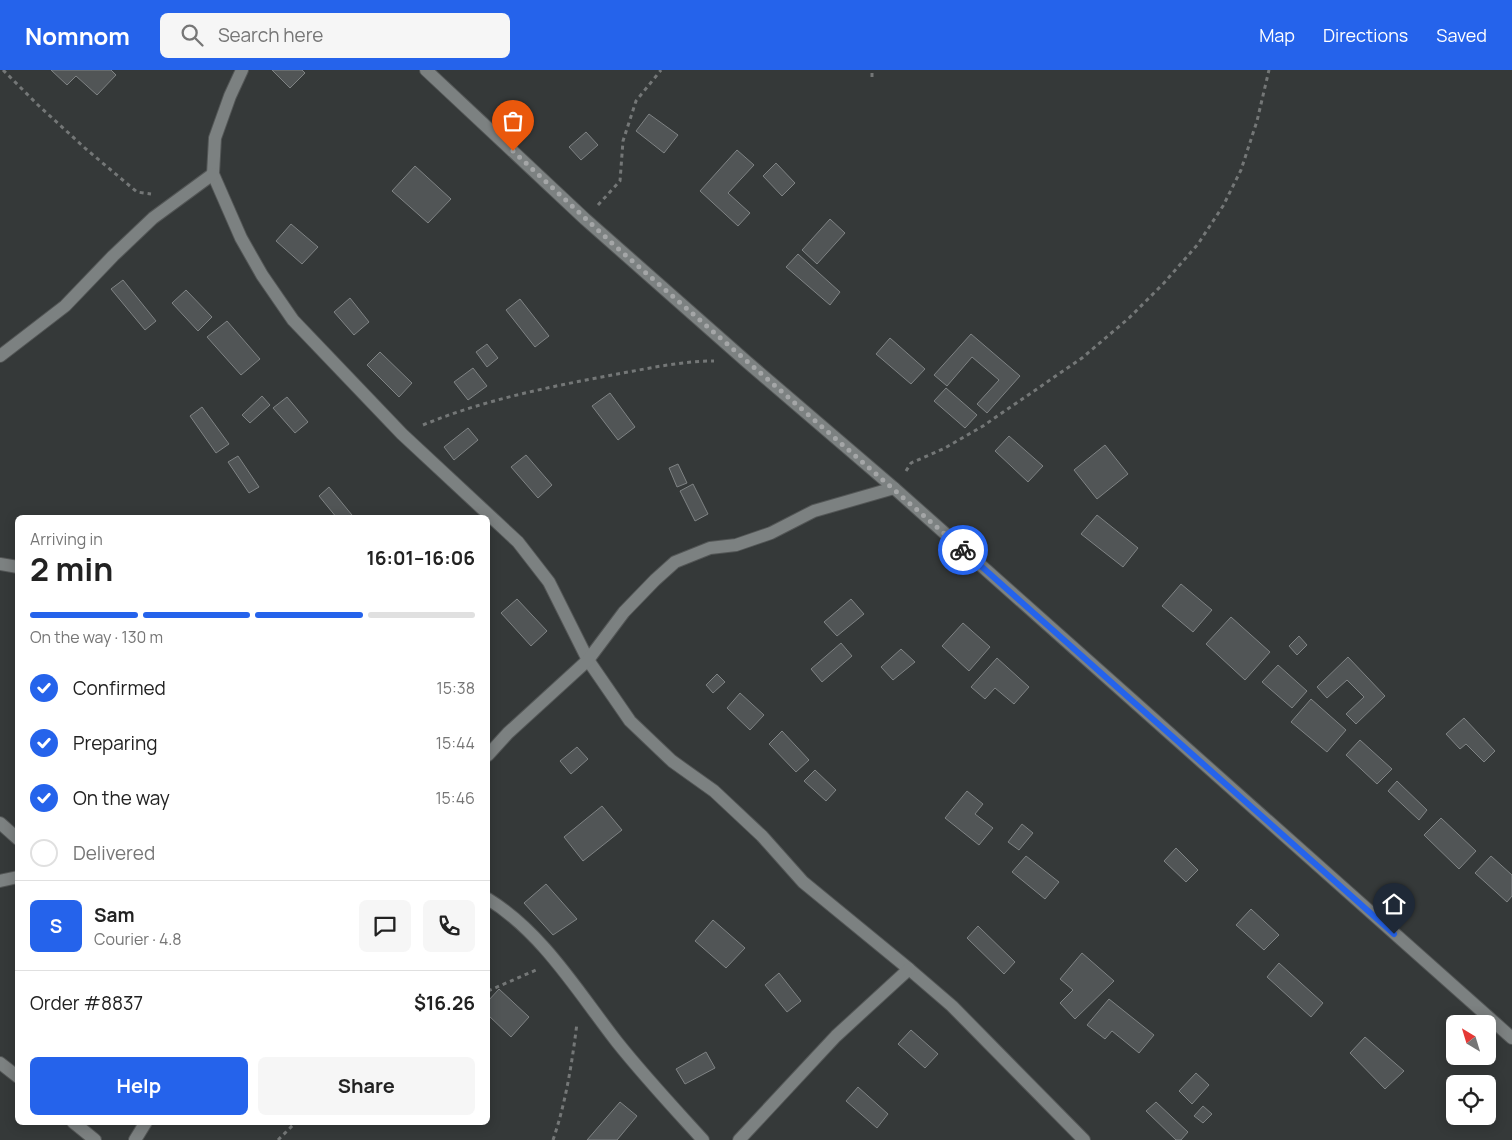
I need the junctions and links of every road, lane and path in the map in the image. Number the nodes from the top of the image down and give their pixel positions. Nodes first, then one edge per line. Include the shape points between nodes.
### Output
1 (3, 70) edge
2 (242, 70) edge
3 (426, 70) edge
4 (661, 70) edge
5 (872, 70) edge
6 (1269, 70) edge
7 (872, 77) dead end
8 (213, 174) junction
9 (178, 199) junction
10 (585, 219) junction
11 (0, 356) edge
12 (747, 362) junction
13 (402, 434) junction
14 (894, 488) junction
15 (489, 515) edge
16 (490, 516) edge
17 (0, 564) edge
18 (15, 566) edge
19 (588, 660) junction
20 (490, 753) edge
21 (0, 823) edge
22 (15, 836) edge
23 (15, 878) edge
24 (0, 881) edge
25 (490, 900) edge
26 (558, 962) junction
27 (909, 969) junction
28 (490, 990) edge
29 (581, 995) junction
30 (1512, 1038) edge
31 (0, 1063) edge
32 (15, 1075) edge
33 (77, 1125) edge
34 (144, 1125) edge
35 (293, 1125) edge
36 (95, 1140) edge
37 (135, 1140) edge
38 (278, 1140) edge
39 (553, 1140) edge
40 (703, 1140) edge
41 (739, 1140) edge
42 (1084, 1140) edge

1 - 9 path via 137,192
2 - 8 street via 215,138
3 - 10 street
4 - 10 path via 636,101 623,141 620,181
5 - 7 path
6 - 14 path via 1241,170 1198,244 1164,283 1082,358 983,426 912,462
8 - 9 street
8 - 13 street via 241,238 293,320
9 - 11 street via 153,218 65,306
10 - 12 street
12 - 13 path via 697,361 598,378 453,414
12 - 14 street
13 - 15 street
14 - 19 street via 814,511 771,533 736,545 710,548 675,562 624,612
14 - 30 street
16 - 19 street via 518,542 549,582
17 - 18 street
19 - 20 street
19 - 27 street via 630,721 672,761 714,791 762,836 803,882
21 - 22 street
23 - 24 street
25 - 26 street via 504,908
26 - 28 path
26 - 29 street
27 - 41 street via 836,1036
27 - 42 street via 952,1006
29 - 39 path via 569,1082
29 - 40 street
31 - 32 street
33 - 36 street
34 - 37 street
35 - 38 path

